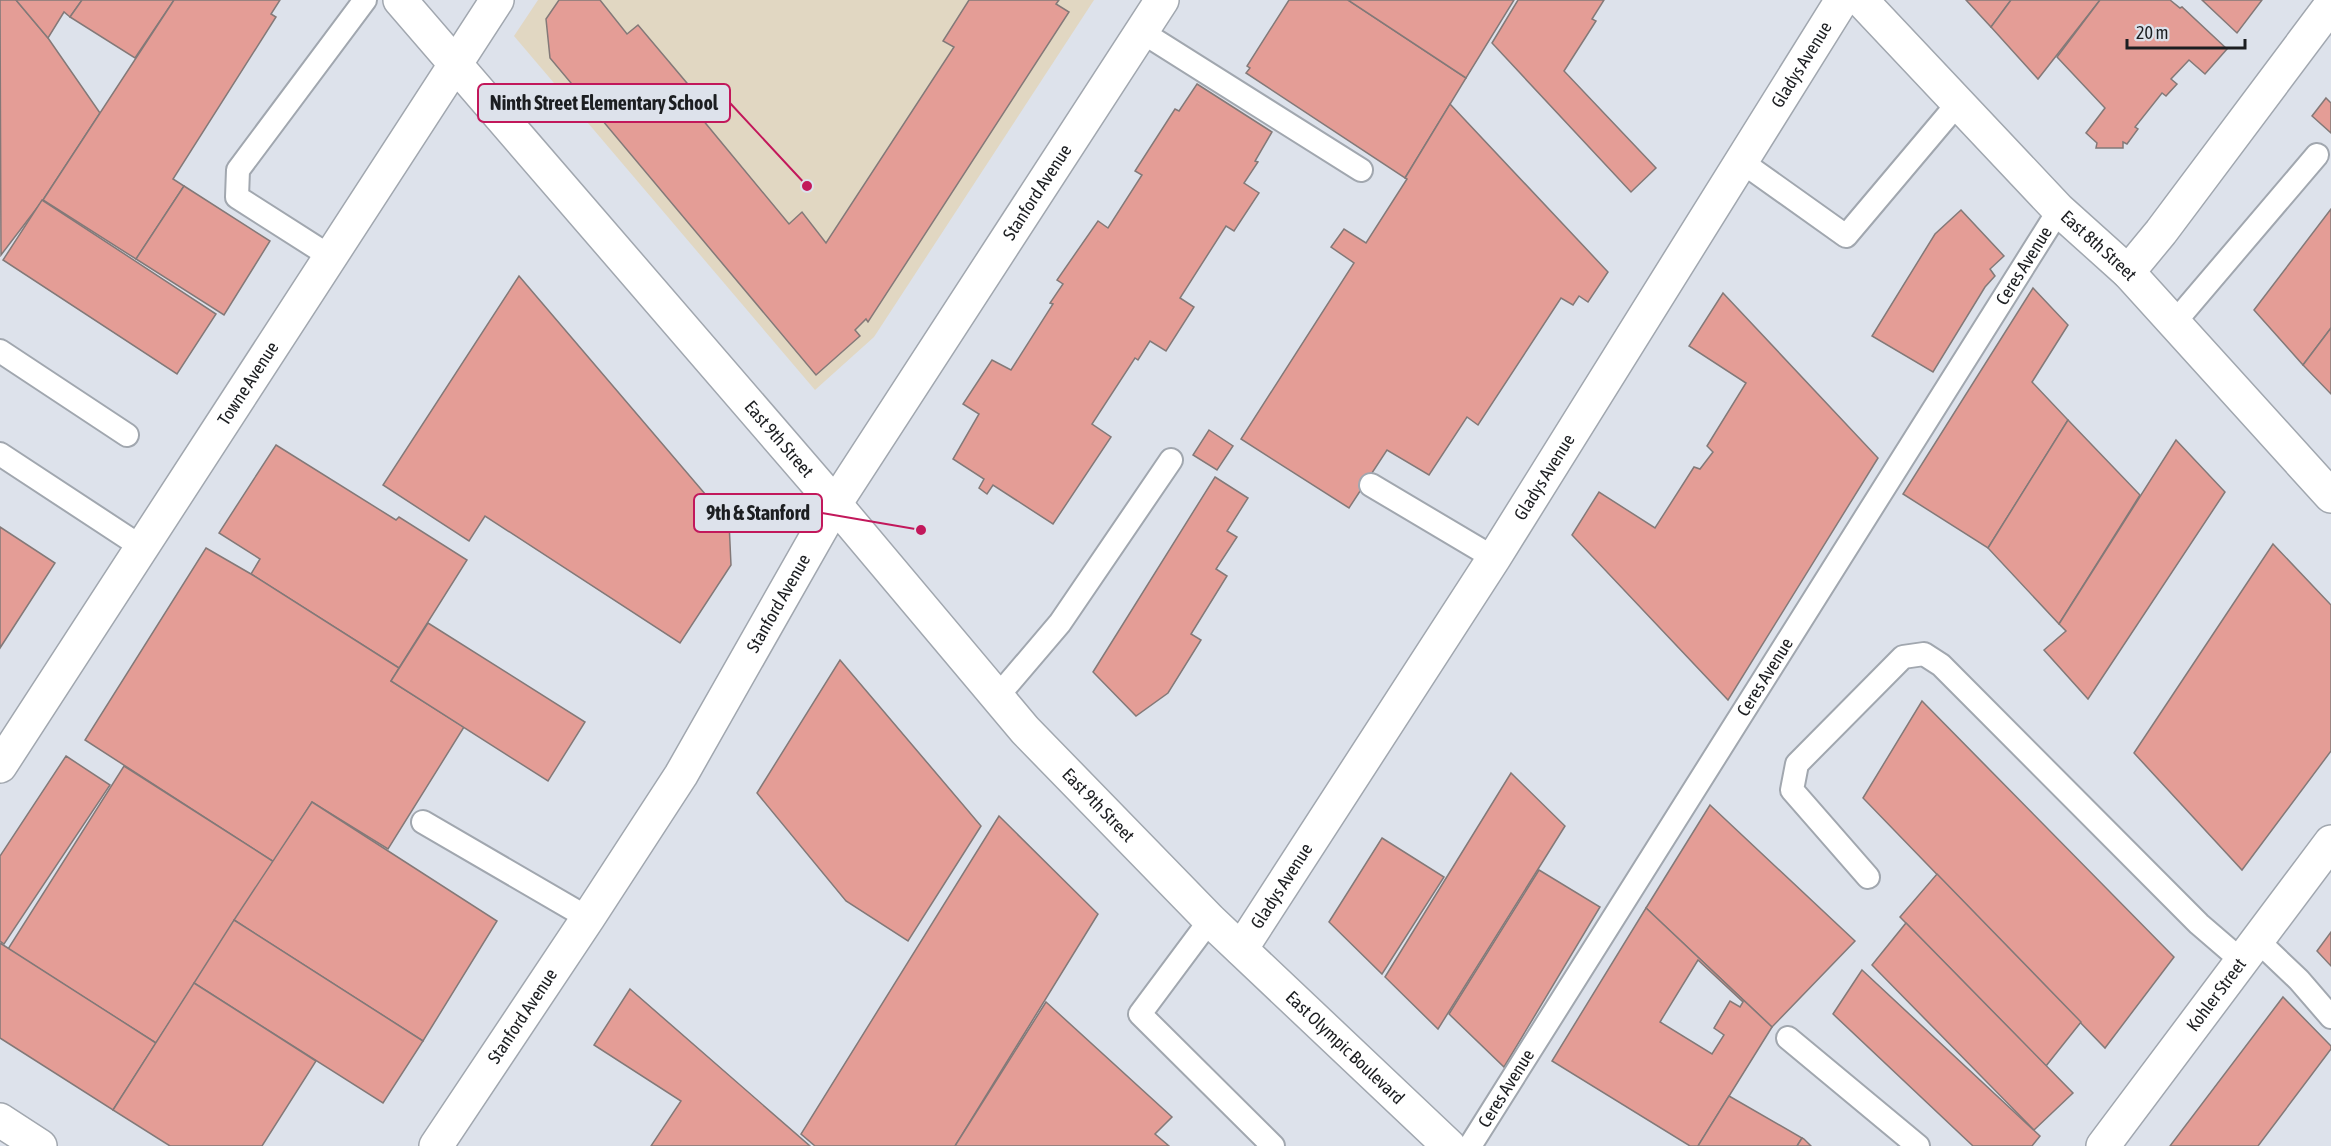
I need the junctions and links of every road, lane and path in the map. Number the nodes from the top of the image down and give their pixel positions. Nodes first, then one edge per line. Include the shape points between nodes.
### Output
1 (365, 0) edge
2 (400, 0) edge
3 (497, 0) edge
4 (1162, 0) edge
5 (1842, 0) edge
6 (1861, 0) edge
7 (2331, 5) edge
8 (1142, 32) junction
9 (455, 65) junction
10 (1959, 102) junction
11 (2317, 155) dead end
12 (1742, 162) junction
13 (1361, 170) dead end
14 (2059, 210) junction
15 (331, 257) junction
16 (2128, 272) junction
17 (2174, 323) junction
18 (0, 351) edge
19 (127, 435) dead end
20 (0, 454) edge
21 (1171, 460) dead end
22 (1371, 485) dead end
23 (2331, 496) edge
24 (835, 504) junction
25 (144, 548) junction
26 (1494, 558) junction
27 (997, 696) junction
28 (0, 766) edge
29 (423, 822) dead end
30 (2331, 842) edge
31 (1868, 877) dead end
32 (588, 918) junction
33 (1210, 920) junction
34 (1241, 949) junction
35 (2250, 950) junction
36 (2331, 1017) edge
37 (1788, 1038) dead end
38 (0, 1120) edge
39 (40, 1146) edge
40 (436, 1146) edge
41 (1273, 1146) edge
42 (1449, 1146) edge
43 (1470, 1146) edge
44 (1918, 1146) edge
45 (2103, 1146) edge

1 - 15 lane via 238,170 237,197
2 - 9 street, East 9th Street
3 - 9 street, Towne Avenue
4 - 8 street, Stanford Avenue
5 - 12 street, Gladys Avenue
6 - 10 street, East 8th Street
7 - 16 street
8 - 13 lane
8 - 24 street, Stanford Avenue
9 - 15 street, Towne Avenue
9 - 24 street, East 9th Street
10 - 12 lane via 1846,236
10 - 14 street, East 8th Street
11 - 17 lane
12 - 26 street, Gladys Avenue
14 - 16 street, East 8th Street
14 - 43 lane, Ceres Avenue
15 - 25 street, Towne Avenue
16 - 17 street, East 8th Street
17 - 23 street, East 8th Street
18 - 19 lane
20 - 25 lane
21 - 27 lane via 1060,623
22 - 26 lane
24 - 27 street, East 9th Street
24 - 32 street, Stanford Avenue via 681,775
25 - 28 street, Towne Avenue
26 - 34 street, Gladys Avenue
27 - 33 street, East 9th Street via 1025,730
29 - 32 lane
30 - 35 street, Kohler Street
31 - 35 lane via 1792,790 1797,764 1903,657 1924,654 1941,665 2199,924
32 - 40 street, Stanford Avenue
33 - 34 street, East 9th Street
33 - 41 lane via 1140,1014
34 - 42 street, East Olympic Boulevard
35 - 36 lane via 2299,980
35 - 45 street, Kohler Street
37 - 44 lane
38 - 39 street

